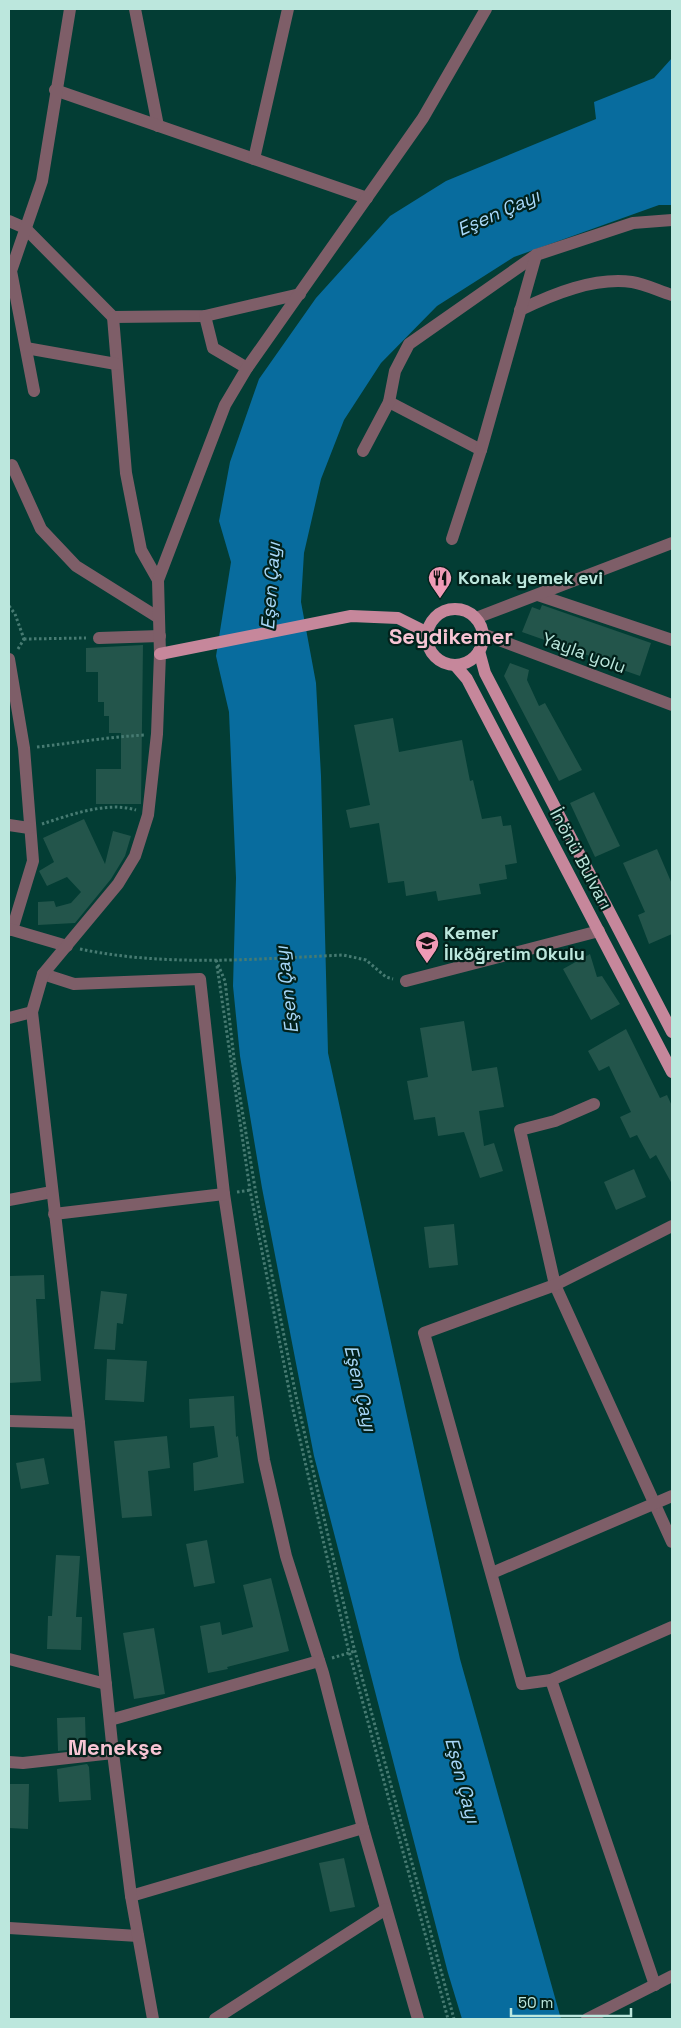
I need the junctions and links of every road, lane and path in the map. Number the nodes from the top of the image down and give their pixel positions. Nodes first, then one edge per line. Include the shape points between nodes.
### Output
1 (70, 9) edge
2 (135, 9) edge
3 (288, 9) edge
4 (486, 9) edge
5 (55, 90) junction
6 (158, 126) junction
7 (254, 159) junction
8 (367, 198) junction
9 (672, 220) edge
10 (9, 221) edge
11 (24, 228) junction
12 (536, 255) junction
13 (300, 294) junction
14 (672, 295) edge
15 (520, 310) junction
16 (205, 316) junction
17 (113, 317) junction
18 (26, 348) junction
19 (116, 364) junction
20 (247, 368) junction
21 (34, 391) dead end
22 (389, 402) junction
23 (481, 450) junction
24 (363, 451) dead end
25 (12, 465) dead end
26 (452, 539) dead end
27 (672, 543) edge
28 (158, 580) junction
29 (538, 595) junction
30 (9, 606) edge
31 (159, 618) junction
32 (476, 618) junction
33 (426, 632) junction
34 (483, 634) junction
35 (160, 636) junction
36 (99, 638) joint
37 (672, 640) edge
38 (479, 651) junction
39 (160, 654) junction
40 (9, 660) edge
41 (455, 665) junction
42 (672, 705) edge
43 (14, 734) edge
44 (157, 734) junction
45 (24, 748) junction
46 (148, 815) junction
47 (9, 825) edge
48 (29, 828) junction
49 (617, 922) junction
50 (10, 930) edge
51 (599, 931) junction
52 (67, 946) junction
53 (216, 960) junction
54 (43, 974) junction
55 (406, 981) joint
56 (32, 1012) junction
57 (9, 1018) edge
58 (672, 1032) edge
59 (672, 1072) edge
60 (594, 1104) dead end
61 (255, 1189) junction
62 (250, 1190) junction
63 (52, 1192) junction
64 (224, 1194) junction
65 (9, 1200) edge
66 (54, 1214) junction
67 (672, 1226) edge
68 (555, 1285) junction
69 (9, 1421) edge
70 (79, 1423) junction
71 (672, 1496) edge
72 (654, 1504) junction
73 (672, 1542) edge
74 (492, 1573) junction
75 (672, 1627) edge
76 (355, 1651) junction
77 (349, 1653) junction
78 (9, 1659) edge
79 (319, 1661) junction
80 (551, 1680) junction
81 (106, 1684) junction
82 (110, 1720) junction
83 (114, 1753) junction
84 (9, 1762) edge
85 (363, 1828) junction
86 (131, 1896) junction
87 (386, 1909) junction
88 (9, 1928) edge
89 (138, 1936) junction
90 (672, 1976) edge
91 (655, 1984) junction
92 (153, 2019) edge
93 (215, 2019) edge
94 (418, 2019) edge
95 (448, 2019) edge
96 (454, 2019) edge
97 (587, 2019) edge

1 - 5 street
2 - 6 street
3 - 7 street
4 - 8 street via 423,118
5 - 6 street
5 - 11 street via 42,181
6 - 7 street
7 - 8 street
8 - 13 street
9 - 12 street via 634,223
10 - 11 street
11 - 17 street
11 - 18 street via 11,270
12 - 15 street
12 - 22 street via 410,344 395,371
13 - 16 street
13 - 20 street
14 - 15 street via 634,282 611,281 552,294
15 - 23 street
16 - 17 street
16 - 20 street via 213,348
17 - 19 street
18 - 19 street
18 - 21 street
19 - 28 street via 126,473 139,541
20 - 28 street via 225,405
22 - 23 street
22 - 24 street
23 - 26 street
25 - 31 street via 46,535 76,566
27 - 29 street
28 - 31 street
29 - 32 street
29 - 37 street
30 - 36 path via 24,639
31 - 35 street
32 - 33 main road via 462,609 444,610 430,623
32 - 34 main road
33 - 39 main road via 398,618 351,616
33 - 41 main road via 430,651 445,664
34 - 38 main road
34 - 42 street, Yayla yolu
35 - 36 street
35 - 39 street
38 - 41 main road via 473,659
38 - 49 main road, İnönü Bulvarı via 485,673
39 - 44 street
40 - 43 street
41 - 51 main road, İnönü Bulvarı via 467,679
43 - 45 street
44 - 45 path via 104,737 79,743
44 - 46 street
45 - 48 street
46 - 48 path via 128,808 99,809
46 - 52 street via 135,856 118,884
47 - 48 street
48 - 50 street via 33,861
49 - 51 main road
49 - 58 main road, İnönü Bulvarı
50 - 52 street
51 - 55 street
51 - 59 main road, İnönü Bulvarı
52 - 53 path via 104,954
52 - 54 street
53 - 55 path via 343,955 366,960 386,977
53 - 61 path via 226,981 235,1067
53 - 62 path
54 - 56 street
54 - 64 street via 74,984 200,979
56 - 57 street
56 - 63 street
60 - 68 street via 555,1121 520,1130
61 - 62 path
61 - 76 path via 296,1396
62 - 64 path
62 - 77 path via 290,1396
63 - 65 street
63 - 66 street
64 - 66 street
64 - 79 street via 264,1460 286,1556
66 - 70 street
67 - 68 street
68 - 72 street
68 - 74 street via 424,1333
69 - 70 street
70 - 81 street
71 - 72 street
72 - 73 street
72 - 74 street
74 - 80 street via 522,1684
75 - 80 street
76 - 77 path
76 - 96 path
77 - 79 path
77 - 95 path
78 - 81 street
79 - 82 street
79 - 85 street
80 - 91 street
81 - 82 street
82 - 83 street
83 - 84 street
83 - 86 street
85 - 86 street
85 - 87 street
86 - 89 street
87 - 93 street
87 - 94 street
88 - 89 street
89 - 92 street
90 - 91 street
91 - 97 street

